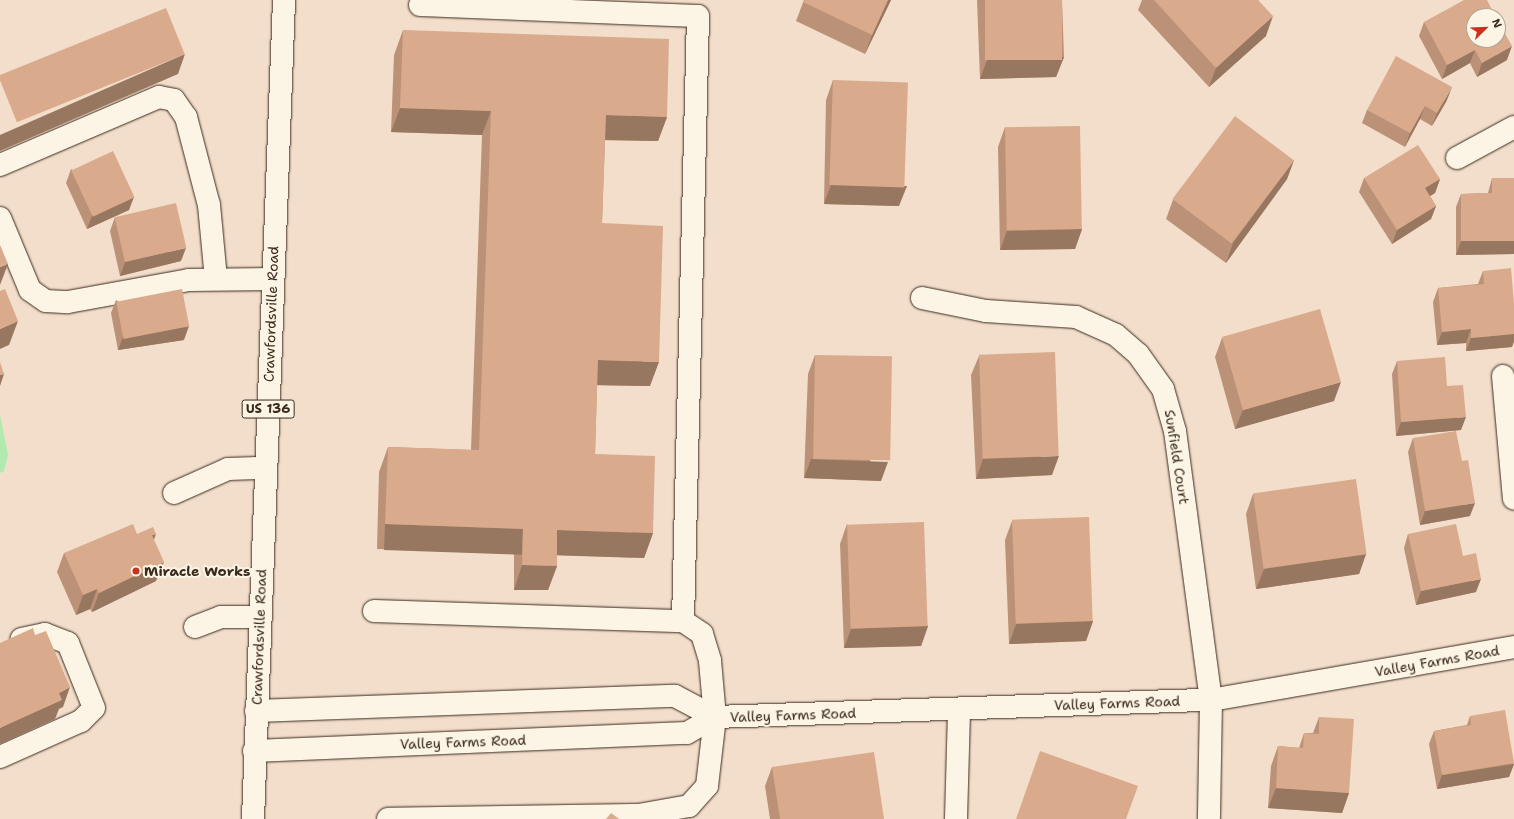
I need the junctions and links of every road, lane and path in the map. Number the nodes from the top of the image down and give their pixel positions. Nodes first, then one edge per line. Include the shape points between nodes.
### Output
1 (284, 0) edge
2 (420, 5) dead end
3 (1514, 127) edge
4 (1457, 158) dead end
5 (0, 165) edge
6 (0, 218) edge
7 (216, 279) junction
8 (272, 279) junction
9 (922, 298) dead end
10 (1503, 376) dead end
11 (265, 468) junction
12 (174, 493) dead end
13 (1514, 499) edge
14 (374, 611) dead end
15 (260, 617) junction
16 (683, 621) junction
17 (195, 627) dead end
18 (22, 639) edge
19 (1514, 647) edge
20 (1211, 700) junction
21 (959, 709) junction
22 (256, 711) junction
23 (715, 717) junction
24 (254, 751) junction
25 (0, 757) edge
26 (693, 811) edge
27 (253, 819) edge
28 (388, 819) edge
29 (956, 819) edge
30 (1209, 819) edge

1 - 8 street, Crawfordsville Road / US 136
2 - 16 street via 698,16
3 - 4 street
5 - 7 street via 159,97 174,100 186,118 209,205
6 - 7 street via 30,290 46,301 68,302 189,280
7 - 8 street
8 - 11 street, Crawfordsville Road / US 136
9 - 20 street, Sunfield Court via 986,311 1076,317 1116,335 1148,365 1168,403 1175,431
10 - 13 street
11 - 12 street via 228,469
11 - 15 street, Crawfordsville Road / US 136
14 - 16 street
15 - 17 street via 221,617
15 - 22 street, Crawfordsville Road / US 136
16 - 23 street via 702,634 710,661
18 - 25 street via 37,634 63,638 86,672 94,708 88,717
19 - 20 street, Valley Farms Road
20 - 21 street, Valley Farms Road
20 - 30 street, Sunfield Court
21 - 23 street, Valley Farms Road
21 - 29 street
22 - 23 street, Valley Farms Road via 675,696
22 - 24 street, Crawfordsville Road / US 136
23 - 24 street, Valley Farms Road via 687,733
23 - 26 street via 707,786
24 - 27 street, Crawfordsville Road / US 136
26 - 28 street via 640,815

